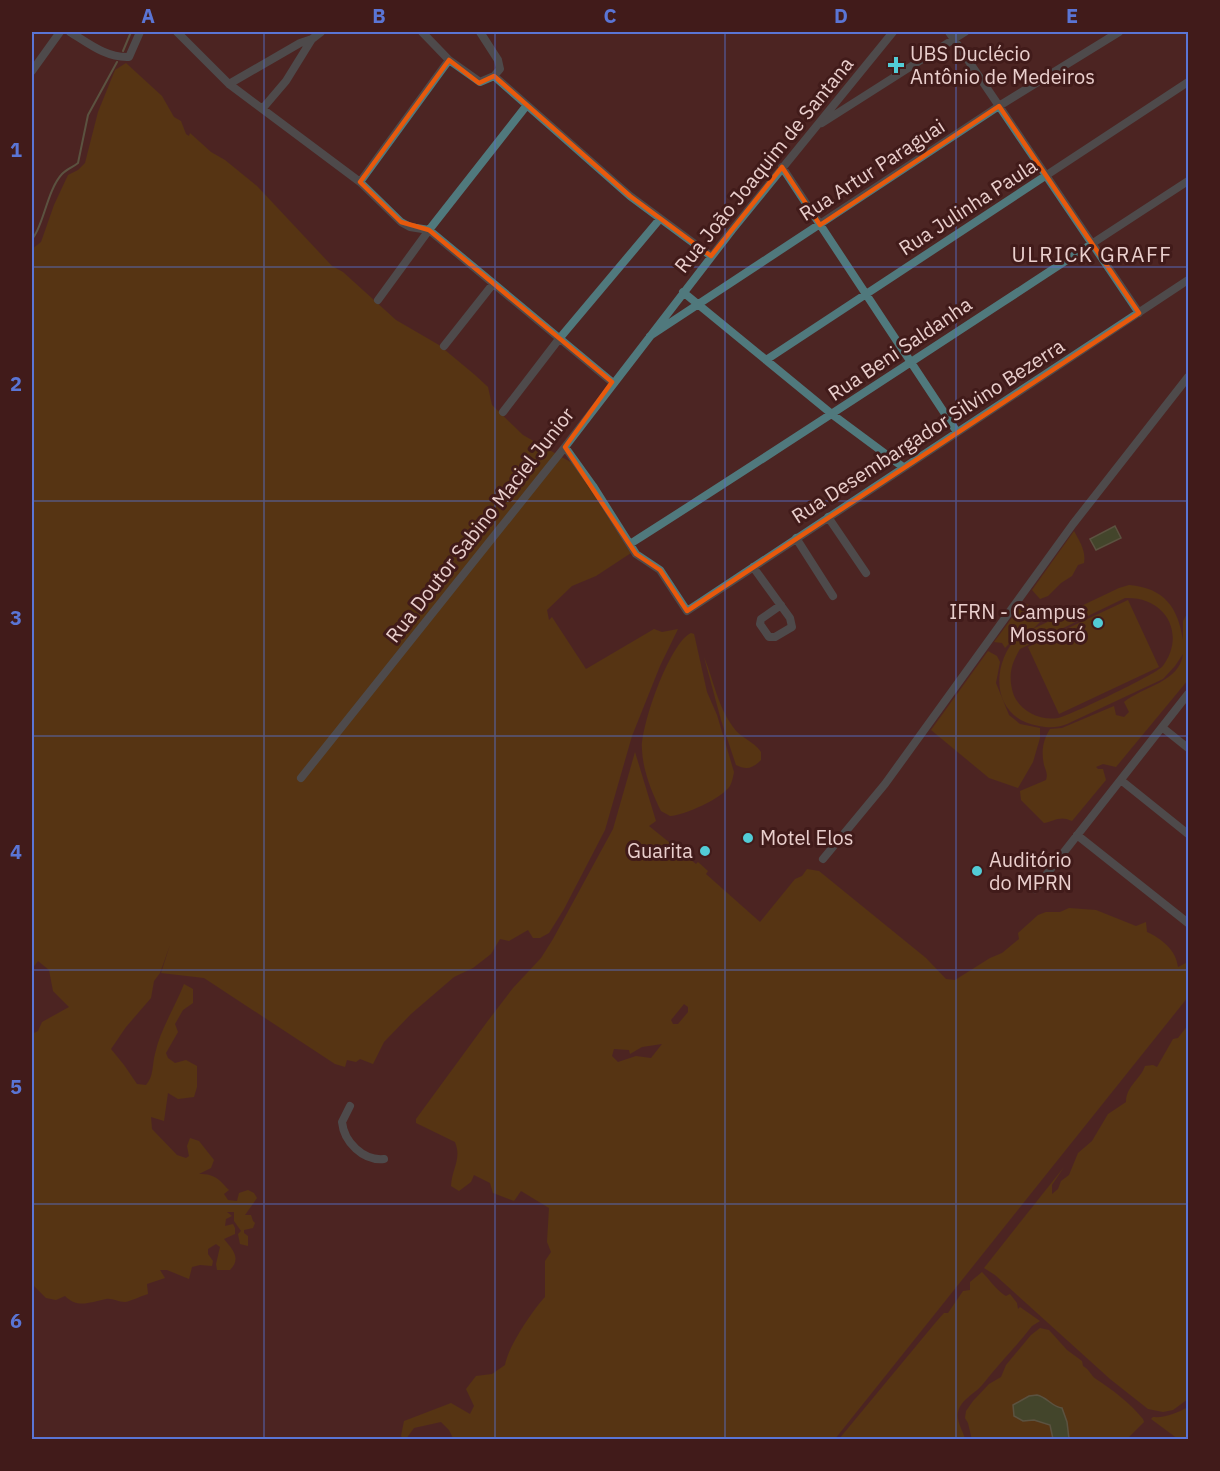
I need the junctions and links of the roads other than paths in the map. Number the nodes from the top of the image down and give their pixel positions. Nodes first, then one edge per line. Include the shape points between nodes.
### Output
1 (60, 32) edge
2 (70, 32) edge
3 (140, 32) edge
4 (177, 32) edge
5 (321, 32) edge
6 (422, 32) edge
7 (480, 32) edge
8 (893, 32) edge
9 (965, 32) edge
10 (1119, 32) edge
11 (951, 35) edge
12 (312, 39) junction
13 (448, 60) junction
14 (32, 70) edge
15 (494, 76) junction
16 (1188, 82) edge
17 (229, 84) junction
18 (527, 105) junction
19 (999, 106) junction
20 (263, 108) junction
21 (814, 128) junction
22 (782, 167) junction
23 (1047, 175) junction
24 (1188, 181) edge
25 (360, 182) junction
26 (659, 220) junction
27 (820, 225) junction
28 (429, 230) junction
29 (1092, 243) junction
30 (711, 256) junction
31 (1188, 280) edge
32 (493, 284) junction
33 (683, 292) junction
34 (866, 294) junction
35 (378, 300) dead end
36 (699, 304) junction
37 (1139, 313) junction
38 (560, 339) junction
39 (645, 340) junction
40 (444, 346) dead end
41 (766, 360) junction
42 (911, 362) junction
43 (1188, 377) edge
44 (612, 382) junction
45 (503, 412) dead end
46 (833, 414) junction
47 (957, 432) junction
48 (565, 447) junction
49 (903, 467) junction
50 (828, 517) junction
51 (796, 538) junction
52 (630, 544) junction
53 (753, 567) junction
54 (866, 573) dead end
55 (833, 596) dead end
56 (781, 605) junction
57 (1188, 694) edge
58 (1163, 728) junction
59 (1188, 748) edge
60 (301, 778) dead end
61 (1122, 781) junction
62 (1188, 834) edge
63 (1077, 835) junction
64 (823, 859) dead end
65 (1035, 890) dead end
66 (1188, 922) edge
67 (350, 1106) dead end
68 (384, 1160) dead end

1 - 14 street
2 - 3 street via 105,53 129,57
4 - 17 street
5 - 12 street
6 - 13 street
7 - 15 street via 500,64
8 - 21 street, Rua João Joaquim de Santana
9 - 11 street
10 - 19 street, Rua Artur Paraguai
11 - 19 street
11 - 21 street
12 - 17 street
12 - 20 street via 286,81
13 - 15 street via 476,81
13 - 25 street
15 - 18 street
16 - 23 street, Rua Julinha Paula
17 - 20 street
18 - 26 street
18 - 28 street
19 - 23 street
19 - 27 street, Rua Artur Paraguai
20 - 25 street
21 - 22 street, Rua João Joaquim de Santana
22 - 27 street
22 - 30 street, Rua João Joaquim de Santana
23 - 29 street
23 - 34 street, Rua Julinha Paula
24 - 29 street, Rua Beni Saldanha
25 - 28 street via 404,224
26 - 30 street
26 - 38 street
27 - 34 street
27 - 36 street, Rua Artur Paraguai
28 - 32 street
28 - 35 street
29 - 37 street
29 - 42 street, Rua Beni Saldanha
30 - 33 street, Rua João Joaquim de Santana
31 - 37 street, Rua Desembargador Silvino Bezerra
32 - 38 street
32 - 40 street
33 - 36 street
33 - 39 street, Rua Doutor Sabino Maciel Junior
34 - 41 street, Rua Julinha Paula
34 - 42 street
36 - 39 street, Rua Artur Paraguai
36 - 41 street
37 - 47 street, Rua Desembargador Silvino Bezerra
38 - 44 street
38 - 45 street
39 - 44 street, Rua Doutor Sabino Maciel Junior
41 - 46 street
42 - 46 street, Rua Beni Saldanha
42 - 47 street
43 - 64 street via 1073,524 885,784
44 - 48 street, Rua Doutor Sabino Maciel Junior
46 - 49 street
46 - 52 street, Rua Beni Saldanha
47 - 49 street, Rua Desembargador Silvino Bezerra
48 - 52 street
48 - 60 street, Rua Doutor Sabino Maciel Junior
49 - 50 street, Rua Desembargador Silvino Bezerra
50 - 51 street, Rua Desembargador Silvino Bezerra
50 - 54 street
51 - 53 street, Rua Desembargador Silvino Bezerra
51 - 55 street
52 - 53 street, Rua Desembargador Silvino Bezerra via 636,554 660,570 687,611
53 - 56 street
56 - 56 street via 792,627 769,637 761,619
57 - 58 street
58 - 59 street
58 - 61 street
61 - 62 street
61 - 63 street
63 - 65 street
63 - 66 street
67 - 68 street via 342,1122 346,1137 367,1156

